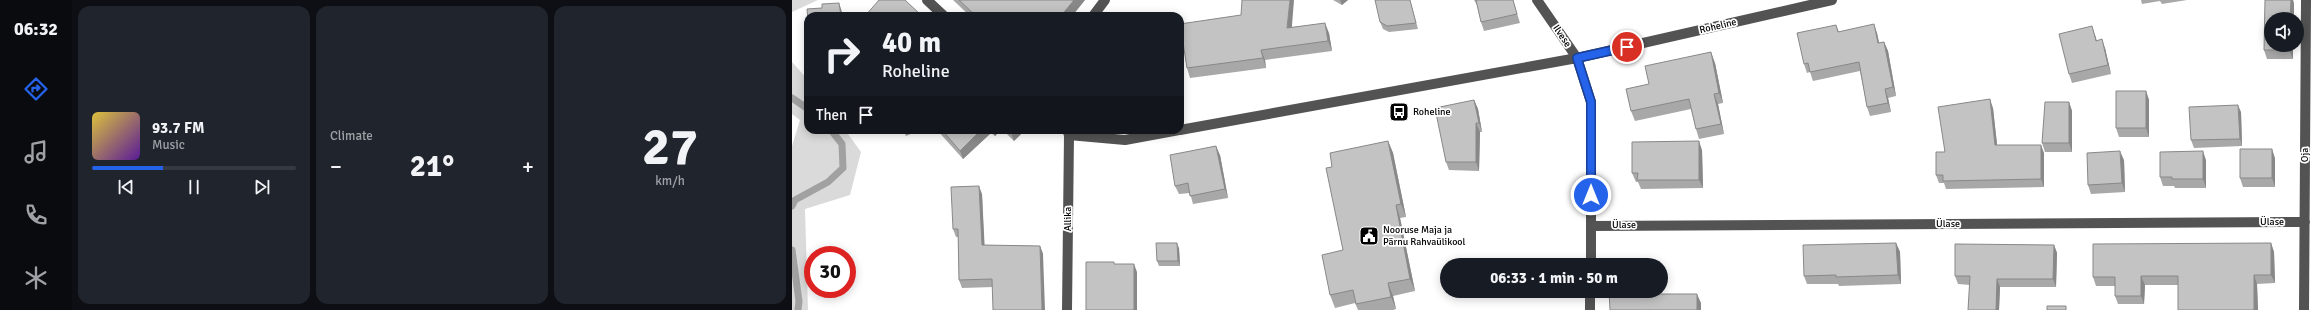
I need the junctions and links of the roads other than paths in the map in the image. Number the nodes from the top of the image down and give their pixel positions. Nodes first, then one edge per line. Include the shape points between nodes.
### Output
1 (927, 0) edge
2 (1106, 0) edge
3 (1537, 0) edge
4 (1832, 0) edge
5 (2306, 0) edge
6 (940, 12) edge
7 (1096, 12) edge
8 (1577, 58) junction
9 (1184, 129) edge
10 (1066, 134) edge
11 (1081, 134) edge
12 (1157, 134) edge
13 (2305, 222) junction
14 (1591, 226) junction
15 (1591, 258) edge
16 (1590, 298) edge
17 (1067, 310) edge
18 (1590, 310) edge
19 (2304, 310) edge

1 - 6 street
2 - 7 street
3 - 8 street, Ilvese
4 - 8 street, Roheline
5 - 13 street, Oja
8 - 9 street, Roheline
8 - 14 street, Ilvese via 1591,102
10 - 17 street, Allika
11 - 12 street, Roheline via 1125,140
13 - 14 street, Ülase
13 - 19 street, Oja
14 - 15 street, Ilvese
16 - 18 street

